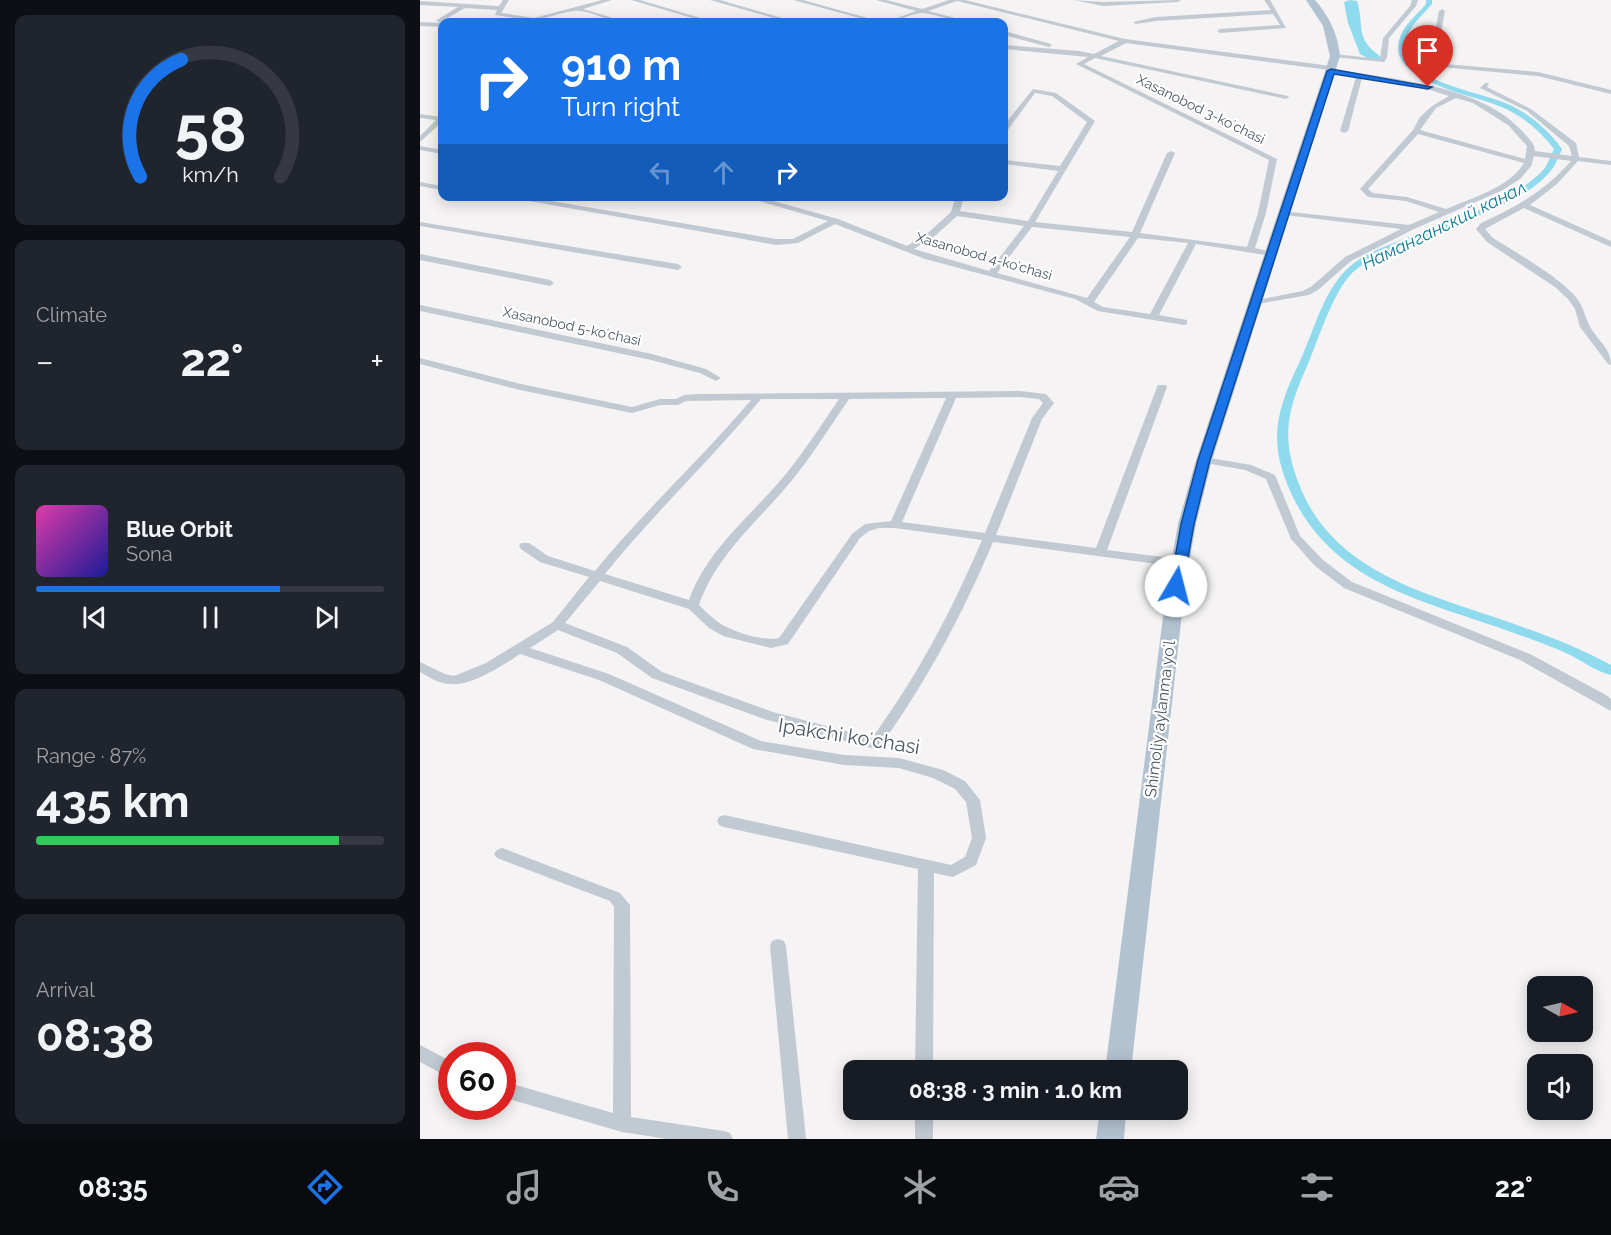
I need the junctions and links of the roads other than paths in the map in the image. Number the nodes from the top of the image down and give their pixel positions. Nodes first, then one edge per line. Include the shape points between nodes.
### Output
1 (506, 0) edge
2 (609, 0) edge
3 (634, 0) edge
4 (712, 0) edge
5 (796, 0) edge
6 (879, 0) edge
7 (956, 0) edge
8 (1077, 0) edge
9 (1178, 0) edge
10 (1268, 0) edge
11 (1310, 0) edge
12 (1415, 0) edge
13 (1090, 1) edge
14 (1148, 1) edge
15 (420, 3) edge
16 (465, 6) junction
17 (500, 8) junction
18 (578, 9) junction
19 (922, 11) junction
20 (1442, 11) dead end
21 (1275, 12) junction
22 (448, 18) edge
23 (526, 18) edge
24 (546, 18) edge
25 (609, 18) edge
26 (697, 18) edge
27 (779, 18) edge
28 (864, 18) edge
29 (902, 18) edge
30 (949, 18) edge
31 (1136, 22) dead end
32 (438, 23) edge
33 (420, 24) edge
34 (1220, 31) dead end
35 (1008, 34) edge
36 (1125, 41) junction
37 (1008, 46) edge
38 (1079, 53) junction
39 (1091, 56) junction
40 (1332, 65) junction
41 (1360, 75) junction
42 (1486, 84) dead end
43 (1611, 92) edge
44 (1456, 95) junction
45 (1286, 97) dead end
46 (420, 116) edge
47 (438, 118) edge
48 (1008, 120) edge
49 (438, 123) edge
50 (1344, 131) dead end
51 (1416, 131) junction
52 (420, 140) edge
53 (420, 148) edge
54 (438, 151) edge
55 (1171, 153) dead end
56 (1532, 156) junction
57 (1573, 158) junction
58 (1008, 162) edge
59 (1611, 163) edge
60 (1063, 169) junction
61 (420, 184) edge
62 (438, 187) edge
63 (534, 201) edge
64 (763, 201) edge
65 (959, 201) edge
66 (1526, 206) junction
67 (1447, 212) junction
68 (956, 213) junction
69 (1285, 213) junction
70 (835, 221) junction
71 (420, 224) edge
72 (1030, 224) junction
73 (1410, 227) junction
74 (1135, 236) junction
75 (1193, 241) junction
76 (1611, 244) edge
77 (908, 249) junction
78 (1250, 250) junction
79 (1272, 253) junction
80 (420, 257) edge
81 (678, 267) dead end
82 (991, 274) junction
83 (550, 283) dead end
84 (1089, 302) junction
85 (1255, 303) junction
86 (420, 308) edge
87 (1153, 317) junction
88 (1184, 322) dead end
89 (420, 361) edge
90 (1611, 362) edge
91 (716, 378) dead end
92 (1162, 387) dead end
93 (952, 395) junction
94 (759, 396) junction
95 (845, 397) junction
96 (1204, 460) junction
97 (895, 525) junction
98 (989, 538) junction
99 (525, 546) dead end
100 (1100, 552) junction
101 (1179, 563) junction
102 (597, 575) junction
103 (693, 606) junction
104 (557, 625) junction
105 (518, 649) junction
106 (420, 666) edge
107 (1611, 706) edge
108 (875, 744) junction
109 (875, 762) junction
110 (724, 821) dead end
111 (502, 854) dead end
112 (926, 865) junction
113 (778, 946) dead end
114 (420, 1053) edge
115 (924, 1060) edge
116 (1119, 1060) edge
117 (438, 1063) edge
118 (516, 1093) edge
119 (924, 1120) edge
120 (1112, 1120) edge
121 (622, 1124) junction
122 (724, 1139) edge
123 (796, 1139) edge
124 (924, 1139) edge
125 (1110, 1139) edge

1 - 17 street
2 - 18 street
3 - 26 street
4 - 27 street
5 - 28 street
6 - 19 street
7 - 19 street
7 - 36 street
8 - 13 street
9 - 14 street
10 - 21 street
11 - 40 main road via 1333,38
12 - 40 street via 1386,38 1382,61
13 - 14 street
15 - 16 street
16 - 17 street
16 - 22 street
17 - 23 street via 498,15
18 - 24 street
18 - 25 street
19 - 29 street
19 - 30 street
20 - 43 street via 1434,53 1443,66 1538,74
21 - 31 street
21 - 34 street via 1284,27
32 - 33 street
35 - 38 street
36 - 39 street
36 - 40 street
37 - 38 street
38 - 39 street
39 - 45 street
39 - 78 street, Xasanobod 3-koʻchasi via 1079,65 1273,159
40 - 41 street
40 - 69 main road, Shimoliy aylanma yoʻl
41 - 44 street
41 - 50 street
42 - 57 street via 1483,88 1520,104 1566,138 1573,145
44 - 51 street via 1434,107
44 - 56 street via 1511,123 1531,146
46 - 47 street
48 - 60 street via 1033,91 1054,94 1086,115 1089,124
49 - 52 street
51 - 56 street
51 - 67 street via 1364,192 1407,199
53 - 54 street
55 - 74 street
56 - 57 street
56 - 67 street via 1517,177
57 - 59 street
57 - 66 street via 1561,178
58 - 60 street
60 - 72 street
61 - 62 street
63 - 70 street via 776,242 795,241
64 - 70 street, Xasanobod 4-koʻchasi
65 - 68 street
66 - 76 street
66 - 90 street via 1480,230 1571,297
67 - 73 street
68 - 72 street
68 - 77 street
69 - 73 street
69 - 79 main road, Shimoliy aylanma yoʻl
70 - 77 street, Xasanobod 4-koʻchasi
71 - 81 street
72 - 74 street
72 - 82 street
73 - 85 street via 1348,259 1306,293
74 - 75 street
74 - 84 street
75 - 78 street
75 - 87 street
77 - 82 street, Xasanobod 4-koʻchasi
78 - 79 street
79 - 85 main road, Shimoliy aylanma yoʻl
80 - 83 street
82 - 84 street, Xasanobod 4-koʻchasi
84 - 87 street, Xasanobod 4-koʻchasi via 1101,309
85 - 96 main road, Shimoliy aylanma yoʻl
86 - 91 street, Xasanobod 5-koʻchasi via 652,357
87 - 88 street, Xasanobod 4-koʻchasi
89 - 94 street via 632,410 692,397
92 - 100 street
93 - 95 street
93 - 97 street
93 - 98 street via 1020,394 1049,400 1037,418
94 - 95 street
94 - 102 street
95 - 103 street via 786,480 717,558 697,590
96 - 101 main road, Shimoliy aylanma yoʻl
96 - 107 street via 1264,472 1271,477 1295,537 1319,563 1348,585 1525,657
97 - 98 street
97 - 103 street via 866,526 783,641 771,644 727,633
98 - 100 street
98 - 108 street via 918,681
99 - 102 street via 544,559
100 - 101 street
101 - 116 main road, Shimoliy aylanma yoʻl
102 - 103 street
102 - 104 street
104 - 105 street
104 - 108 street via 622,650 657,675 769,716
105 - 106 street via 467,678 453,681
105 - 109 street, Ipakchi koʻchasi via 604,677 758,745
108 - 109 street
109 - 112 street, Ipakchi koʻchasi via 899,763 938,774 960,785 973,800 979,838 972,861 954,871
110 - 112 street, Ipakchi koʻchasi
111 - 121 street via 615,897 622,905
112 - 115 street
113 - 123 street
114 - 117 street
118 - 121 street
119 - 124 street
120 - 125 main road
121 - 122 street

